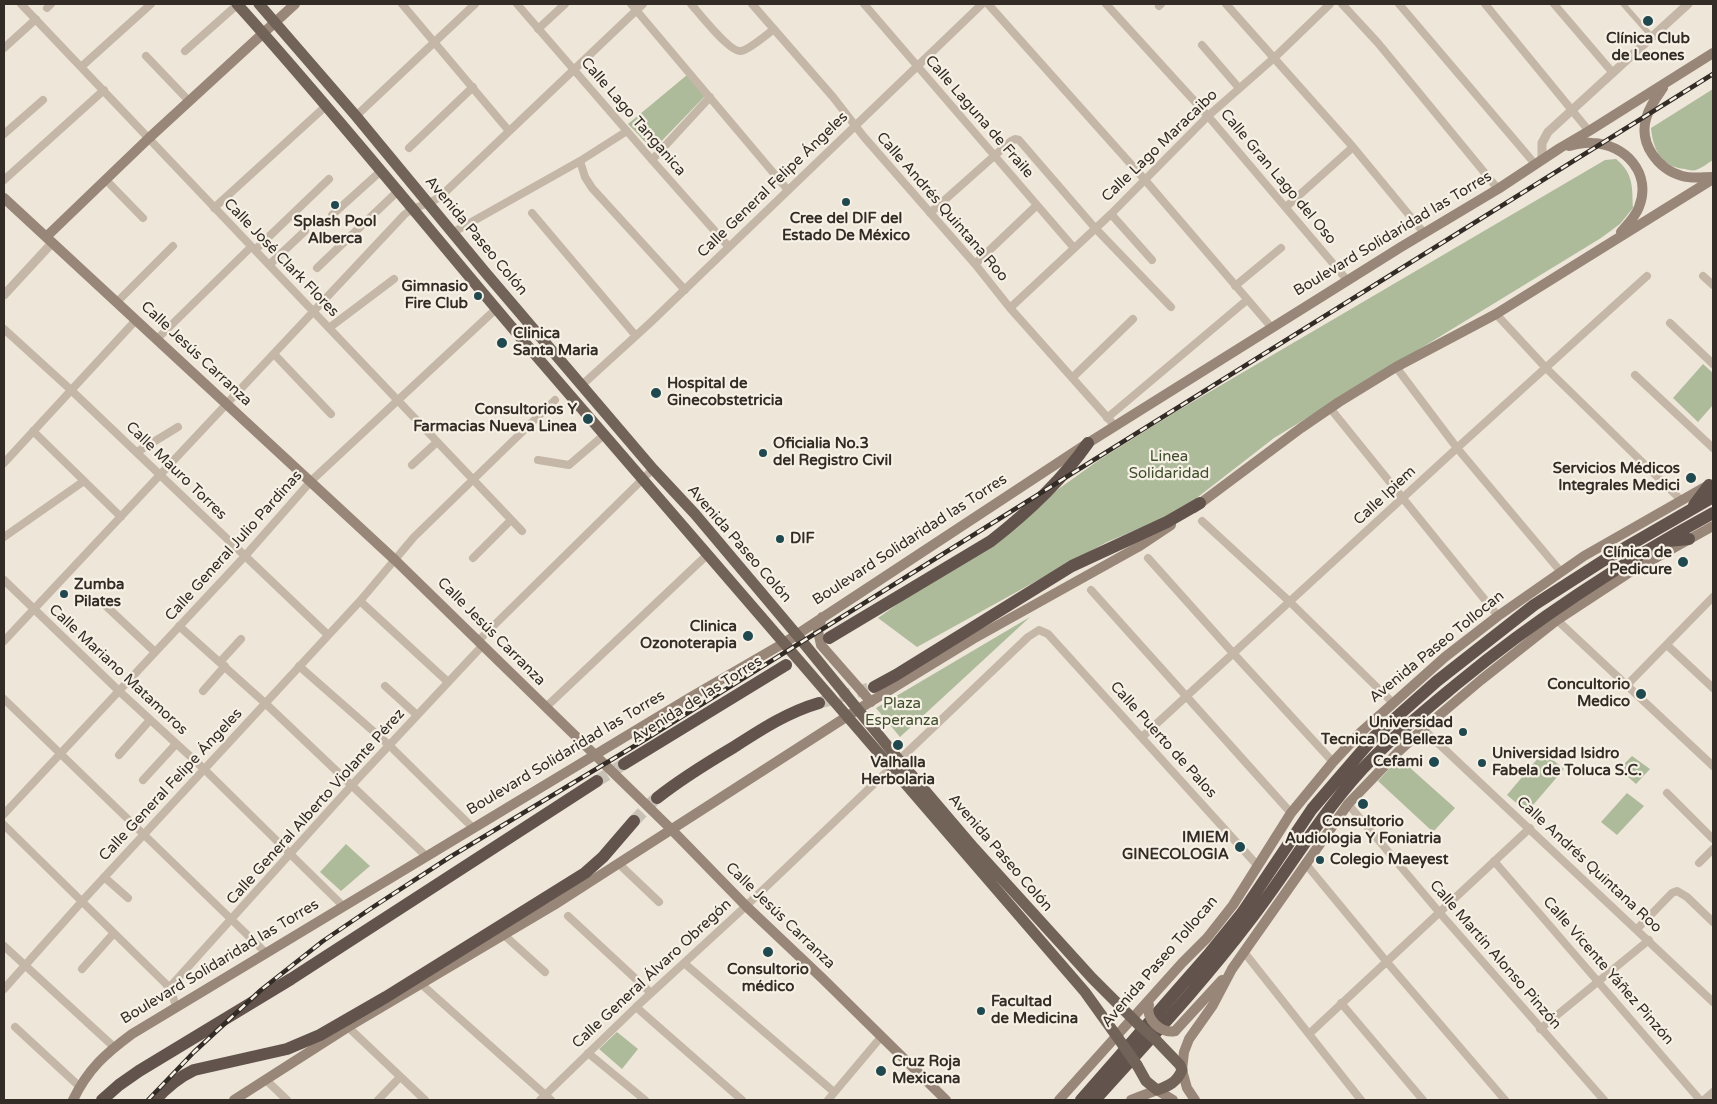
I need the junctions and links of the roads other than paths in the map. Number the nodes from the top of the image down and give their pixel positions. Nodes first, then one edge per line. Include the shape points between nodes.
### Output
1 (21, 4) edge
2 (151, 4) edge
3 (238, 4) edge
4 (259, 4) edge
5 (295, 4) edge
6 (402, 4) edge
7 (475, 4) edge
8 (517, 4) edge
9 (565, 4) edge
10 (631, 4) edge
11 (643, 4) edge
12 (691, 4) edge
13 (752, 4) edge
14 (864, 4) edge
15 (982, 4) edge
16 (988, 4) edge
17 (1106, 4) edge
18 (1226, 4) edge
19 (1330, 4) edge
20 (1342, 4) edge
21 (1399, 4) edge
22 (1554, 4) edge
23 (1623, 4) edge
24 (1688, 4) edge
25 (1489, 5) edge
26 (636, 10) junction
27 (36, 19) junction
28 (275, 22) junction
29 (538, 29) junction
30 (774, 29) junction
31 (264, 33) junction
32 (1653, 38) junction
33 (435, 43) junction
34 (1202, 45) dead end
35 (4, 48) edge
36 (185, 51) dead end
37 (1713, 52) edge
38 (146, 56) dead end
39 (1274, 58) junction
40 (917, 65) junction
41 (82, 67) junction
42 (574, 70) junction
43 (1613, 73) junction
44 (1666, 83) junction
45 (473, 87) junction
46 (1239, 88) junction
47 (104, 90) junction
48 (710, 96) junction
49 (43, 100) dead end
50 (189, 101) junction
51 (327, 105) junction
52 (1573, 110) junction
53 (356, 116) junction
54 (1208, 116) junction
55 (854, 125) junction
56 (627, 130) junction
57 (510, 131) junction
58 (1589, 131) junction
59 (4, 134) edge
60 (149, 138) junction
61 (1353, 147) junction
62 (409, 148) dead end
63 (1560, 148) junction
64 (995, 155) junction
65 (652, 160) junction
66 (580, 161) junction
67 (1538, 162) junction
68 (382, 170) junction
69 (1713, 178) edge
70 (105, 179) junction
71 (329, 179) dead end
72 (4, 180) edge
73 (1145, 180) junction
74 (788, 189) junction
75 (398, 190) junction
76 (1498, 190) junction
77 (4, 198) edge
78 (429, 204) junction
79 (1036, 206) junction
80 (1286, 207) junction
81 (214, 208) junction
82 (412, 208) junction
83 (532, 213) dead end
84 (930, 213) junction
85 (1110, 214) junction
86 (332, 216) dead end
87 (142, 218) dead end
88 (1095, 228) junction
89 (305, 231) dead end
90 (452, 233) junction
91 (1424, 233) junction
92 (1616, 239) junction
93 (49, 240) junction
94 (173, 246) dead end
95 (729, 247) junction
96 (253, 248) junction
97 (1074, 248) junction
98 (1281, 248) dead end
99 (1152, 260) dead end
100 (975, 264) junction
101 (269, 265) junction
102 (317, 268) dead end
103 (485, 272) junction
104 (1647, 276) dead end
105 (1703, 276) dead end
106 (394, 279) dead end
107 (1347, 280) junction
108 (473, 282) junction
109 (1713, 285) edge
110 (1235, 286) junction
111 (685, 290) junction
112 (4, 295) edge
113 (1247, 300) junction
114 (117, 302) junction
115 (1171, 307) dead end
116 (1010, 308) junction
117 (496, 309) junction
118 (314, 311) junction
119 (1496, 314) junction
120 (1133, 319) dead end
121 (136, 320) junction
122 (1670, 323) dead end
123 (329, 328) junction
124 (1272, 328) junction
125 (4, 329) edge
126 (636, 336) junction
127 (157, 338) junction
128 (274, 354) junction
129 (1713, 364) edge
130 (1396, 367) junction
131 (1546, 368) junction
132 (1635, 374) dead end
133 (1072, 378) junction
134 (582, 386) junction
135 (71, 390) junction
136 (565, 390) junction
137 (398, 399) junction
138 (555, 400) joint
139 (227, 403) junction
140 (1330, 408) junction
141 (331, 414) dead end
142 (1107, 418) junction
143 (178, 426) dead end
144 (1115, 426) junction
145 (33, 431) junction
146 (604, 435) junction
147 (437, 442) junction
148 (1088, 442) junction
149 (1456, 448) junction
150 (1713, 448) edge
151 (136, 452) junction
152 (6, 457) edge
153 (538, 460) dead end
154 (412, 465) dead end
155 (653, 469) junction
156 (160, 475) junction
157 (472, 479) junction
158 (643, 479) junction
159 (84, 481) junction
160 (311, 481) junction
161 (1712, 488) edge
162 (1402, 499) junction
163 (1200, 503) junction
164 (1686, 505) junction
165 (1713, 513) edge
166 (695, 514) junction
167 (121, 518) junction
168 (511, 520) junction
169 (1202, 521) dead end
170 (682, 526) junction
171 (1713, 527) edge
172 (522, 531) dead end
173 (4, 537) edge
174 (1689, 539) junction
175 (1660, 542) junction
176 (707, 555) junction
177 (245, 556) junction
178 (473, 558) dead end
179 (1148, 558) dead end
180 (395, 560) junction
181 (1561, 572) junction
182 (4, 580) edge
183 (1090, 590) dead end
184 (1713, 597) edge
185 (360, 601) junction
186 (1290, 602) junction
187 (1707, 604) junction
188 (106, 606) dead end
189 (33, 609) junction
190 (1713, 610) edge
191 (1498, 616) junction
192 (822, 617) junction
193 (1557, 620) junction
194 (179, 626) junction
195 (1048, 634) joint
196 (328, 635) junction
197 (797, 635) junction
198 (829, 638) dead end
199 (241, 639) dead end
200 (4, 641) edge
201 (481, 643) junction
202 (784, 643) junction
203 (1667, 645) junction
204 (155, 652) junction
205 (1233, 653) junction
206 (223, 664) junction
207 (786, 664) dead end
208 (300, 666) junction
209 (448, 682) junction
210 (1627, 685) junction
211 (385, 686) dead end
212 (874, 687) tunnel mouth
213 (1713, 688) edge
214 (119, 691) junction
215 (203, 691) dead end
216 (1186, 697) junction
217 (4, 699) edge
218 (265, 702) junction
219 (871, 702) junction
220 (819, 703) tunnel mouth
221 (1393, 703) junction
222 (546, 707) junction
223 (857, 710) junction
224 (417, 716) junction
225 (848, 717) junction
226 (150, 720) junction
227 (1423, 729) junction
228 (1142, 737) junction
229 (176, 744) junction
230 (389, 746) junction
231 (60, 754) junction
232 (119, 755) dead end
233 (594, 755) junction
234 (1333, 762) junction
235 (895, 763) junction
236 (624, 764) tunnel mouth
237 (1713, 766) edge
238 (204, 769) junction
239 (143, 780) dead end
240 (597, 781) tunnel mouth
241 (352, 785) junction
242 (1667, 793) dead end
243 (657, 798) tunnel mouth
244 (1348, 804) junction
245 (1291, 813) junction
246 (4, 814) edge
247 (634, 821) tunnel mouth
248 (4, 825) edge
249 (474, 828) junction
250 (1530, 828) junction
251 (671, 829) junction
252 (144, 835) junction
253 (1713, 839) edge
254 (1713, 848) edge
255 (971, 851) junction
256 (290, 854) junction
257 (426, 856) junction
258 (1494, 861) junction
259 (1305, 863) junction
260 (619, 864) junction
261 (1699, 864) dead end
262 (1257, 865) junction
263 (104, 877) junction
264 (128, 898) dead end
265 (82, 902) junction
266 (659, 902) dead end
267 (343, 906) junction
268 (746, 906) junction
269 (1439, 912) junction
270 (568, 916) dead end
271 (231, 920) junction
272 (1713, 922) edge
273 (1637, 929) junction
274 (114, 933) junction
275 (504, 935) junction
276 (1207, 938) junction
277 (1649, 940) junction
278 (4, 946) edge
279 (1244, 952) junction
280 (266, 953) junction
281 (1386, 961) junction
282 (684, 963) junction
283 (25, 965) junction
284 (82, 969) dead end
285 (1232, 969) junction
286 (545, 972) dead end
287 (1600, 982) junction
288 (420, 983) junction
289 (170, 988) junction
290 (4, 989) edge
291 (652, 993) junction
292 (1713, 1002) edge
293 (1341, 1003) junction
294 (176, 1007) junction
295 (636, 1007) junction
296 (1136, 1021) junction
297 (15, 1027) dead end
298 (348, 1027) junction
299 (1540, 1029) junction
300 (1308, 1034) junction
301 (881, 1038) junction
302 (1119, 1040) junction
303 (114, 1047) junction
304 (588, 1053) junction
305 (1182, 1070) junction
306 (400, 1077) junction
307 (266, 1080) junction
308 (80, 1086) junction
309 (1156, 1090) junction
310 (834, 1092) junction
311 (1713, 1092) edge
312 (546, 1099) edge
313 (73, 1100) edge
314 (102, 1100) edge
315 (154, 1100) edge
316 (234, 1100) edge
317 (287, 1100) edge
318 (378, 1100) edge
319 (425, 1100) edge
320 (645, 1100) edge
321 (742, 1100) edge
322 (828, 1100) edge
323 (946, 1100) edge
324 (1059, 1100) edge
325 (1081, 1100) edge
326 (1095, 1100) edge
327 (1131, 1100) edge
328 (1173, 1100) edge
329 (1195, 1100) edge
330 (1361, 1100) edge
331 (1423, 1100) edge
332 (1505, 1100) edge
333 (1604, 1100) edge
334 (1702, 1100) edge

1 - 27 street, Calle José Clark Flores
2 - 41 street
3 - 31 main road, Avenida Paseo Colón
3 - 36 street
4 - 28 main road, Avenida Paseo Colón
5 - 28 main road
6 - 33 street
7 - 33 street
8 - 29 street, Calle Lago Tanganica
9 - 29 street
10 - 26 street
11 - 26 street
12 - 30 street via 732,48 741,51
13 - 30 street, Calle Andrés Quintana Roo
14 - 40 street, Calle Laguna de Fraile
15 - 40 street, Calle General Felipe Ángeles
16 - 73 street
17 - 54 street, Calle Gran Lago del Oso
18 - 39 street
19 - 39 street, Calle Lago Maracaibo
20 - 76 street via 1378,43
21 - 67 street
22 - 43 street
23 - 32 street
24 - 32 street
25 - 52 street
26 - 42 street
26 - 48 street
27 - 35 street
27 - 41 street, Calle José Clark Flores
28 - 31 main road
28 - 53 main road, Avenida Paseo Colón
29 - 42 street, Calle Lago Tanganica
30 - 55 street, Calle Andrés Quintana Roo
31 - 50 main road
31 - 51 main road, Avenida Paseo Colón
32 - 43 street
33 - 45 street
33 - 53 street
34 - 46 street
37 - 44 main road, Boulevard Solidaridad las Torres
38 - 50 street
39 - 46 street, Calle Lago Maracaibo
39 - 61 street
40 - 55 street, Calle General Felipe Ángeles
40 - 64 street, Calle Laguna de Fraile
41 - 47 street, Calle José Clark Flores
42 - 56 street, Calle Lago Tanganica
42 - 57 street
43 - 52 street
44 - 58 main road, Boulevard Solidaridad las Torres
44 - 69 main road via 1649,109 1644,126 1653,156 1676,174
45 - 57 street
45 - 62 street
46 - 54 street, Calle Lago Maracaibo
47 - 60 street, Calle José Clark Flores
47 - 72 street
48 - 65 street
48 - 74 street
49 - 59 street
50 - 60 main road
51 - 68 main road, Avenida Paseo Colón
51 - 81 street
52 - 58 street
52 - 67 street via 1544,138
53 - 78 main road, Avenida Paseo Colón
54 - 73 street, Calle Lago Maracaibo
54 - 80 street, Calle Gran Lago del Oso
55 - 74 street, Calle General Felipe Ángeles
55 - 84 street, Calle Andrés Quintana Roo
56 - 65 street, Calle Lago Tanganica
56 - 66 street
57 - 78 street
58 - 63 main road, Boulevard Solidaridad las Torres
60 - 70 main road
60 - 81 street, Calle José Clark Flores
61 - 80 street
61 - 91 street
63 - 67 main road, Boulevard Solidaridad las Torres
63 - 92 main road via 1598,143 1630,159 1636,166 1643,189 1639,207
64 - 79 street, Calle Laguna de Fraile
64 - 84 street
64 - 88 street via 1015,139 1022,142
65 - 95 street, Calle Lago Tanganica
66 - 90 street
66 - 111 street via 592,188
67 - 76 main road, Boulevard Solidaridad las Torres
68 - 75 main road, Avenida Paseo Colón
68 - 86 street
69 - 92 main road
70 - 87 street
70 - 93 main road
71 - 96 street
73 - 85 street, Calle Lago Maracaibo
73 - 110 street
74 - 95 street, Calle General Felipe Ángeles
75 - 82 main road, Avenida Paseo Colón
75 - 102 street
76 - 91 main road, Boulevard Solidaridad las Torres
77 - 93 main road, Calle Jesús Carranza
78 - 82 street
78 - 90 main road, Avenida Paseo Colón
79 - 97 street, Calle Laguna de Fraile
79 - 100 street
80 - 107 street, Calle Gran Lago del Oso
81 - 96 street, Calle José Clark Flores
82 - 108 main road, Avenida Paseo Colón
82 - 118 street
83 - 126 street
84 - 100 street, Calle Andrés Quintana Roo
85 - 88 street, Calle Lago Maracaibo
85 - 99 street
88 - 97 street, Calle Lago Maracaibo
88 - 115 street
89 - 101 street
90 - 103 main road, Avenida Paseo Colón
91 - 107 main road, Boulevard Solidaridad las Torres
92 - 119 main road
93 - 112 street
93 - 114 main road, Calle Jesús Carranza
94 - 114 street
95 - 111 street, Calle General Felipe Ángeles
96 - 101 street, Calle José Clark Flores
96 - 127 street
97 - 116 street, Calle Lago Maracaibo
98 - 110 street
100 - 116 street, Calle Andrés Quintana Roo
101 - 118 street, Calle José Clark Flores
103 - 108 main road
103 - 134 main road, Avenida Paseo Colón
104 - 131 street, Calle Ipiem
105 - 109 street
106 - 123 street
107 - 124 main road, Boulevard Solidaridad las Torres
108 - 117 main road, Avenida Paseo Colón
110 - 113 street
111 - 126 street, Calle General Felipe Ángeles
113 - 124 street
113 - 142 street
114 - 121 main road, Calle Jesús Carranza
116 - 133 street, Calle Andrés Quintana Roo
117 - 136 main road, Avenida Paseo Colón
117 - 137 street, Calle General Julio Pardinas
118 - 123 street, Calle José Clark Flores
118 - 128 street
119 - 130 main road
119 - 131 street
120 - 133 street
121 - 127 main road, Calle Jesús Carranza
121 - 135 street
122 - 129 street
123 - 137 street, Calle José Clark Flores
124 - 144 main road, Boulevard Solidaridad las Torres
125 - 135 street, Calle Mauro Torres
126 - 134 street, Calle General Felipe Ángeles
127 - 139 main road, Calle Jesús Carranza
128 - 139 street
128 - 141 street
130 - 140 main road
130 - 149 street
131 - 149 street, Calle Ipiem
131 - 164 street
132 - 150 street
133 - 142 street, Calle Andrés Quintana Roo
134 - 155 main road, Avenida Paseo Colón
135 - 145 street
135 - 151 street, Calle Mauro Torres
136 - 138 street, Calle General Felipe Ángeles
136 - 146 main road, Avenida Paseo Colón
137 - 147 street, Calle José Clark Flores
137 - 160 street, Calle General Julio Pardinas
138 - 157 street, Calle General Felipe Ángeles
139 - 156 street
139 - 160 main road, Calle Jesús Carranza
140 - 162 street
140 - 163 main road
142 - 144 street, Calle Andrés Quintana Roo
143 - 151 street
144 - 148 main road, Boulevard Solidaridad las Torres
145 - 152 street
145 - 159 street
146 - 153 street via 569,465
146 - 158 main road, Avenida Paseo Colón
147 - 154 street
147 - 157 street, Calle José Clark Flores
148 - 192 main road, Boulevard Solidaridad las Torres
148 - 198 highway, Boulevard Solidaridad las Torres via 1063,474 991,541
149 - 162 street, Calle Ipiem
149 - 181 street
151 - 156 street, Calle Mauro Torres
155 - 158 street, Calle General Alberto Violante Pérez
155 - 166 main road, Avenida Paseo Colón
156 - 167 street
156 - 177 street, Calle Mauro Torres
157 - 168 street, Calle José Clark Flores
157 - 180 street, Calle General Felipe Ángeles
158 - 170 main road, Avenida Paseo Colón
158 - 201 street, Calle General Alberto Violante Pérez
159 - 167 street
159 - 173 street
160 - 177 street, Calle General Julio Pardinas
160 - 180 main road, Calle Jesús Carranza
161 - 164 highway
162 - 186 street, Calle Ipiem
162 - 191 street
163 - 212 highway via 1072,566
163 - 219 main road via 1144,542 973,639
164 - 181 main road, Avenida Paseo Tollocan via 1609,540
164 - 325 highway, Avenida Paseo Tollocan via 1534,605 1437,680 1374,737 1312,809 1242,913
165 - 175 highway
166 - 170 main road
166 - 197 main road, Avenida Paseo Colón
167 - 189 street
168 - 172 street, Calle José Clark Flores
168 - 178 street
169 - 186 street
170 - 176 main road, Avenida Paseo Colón
171 - 174 main road
174 - 175 highway
174 - 193 main road
175 - 326 highway via 1517,637 1440,697 1373,758 1323,817 1217,963
176 - 202 main road, Avenida Paseo Colón
176 - 222 street
177 - 194 street, Calle General Julio Pardinas
177 - 196 street, Calle Mauro Torres
179 - 205 street
180 - 185 street, Calle General Felipe Ángeles
180 - 201 main road, Calle Jesús Carranza
181 - 191 main road, Avenida Paseo Tollocan
182 - 189 street, Calle Mariano Matamoros
183 - 216 street
184 - 187 street
185 - 196 street, Calle General Felipe Ángeles
185 - 209 street
186 - 205 street, Calle Ipiem
186 - 221 street
187 - 190 street
187 - 203 street
188 - 204 street
189 - 200 street
189 - 214 street, Calle Mariano Matamoros
191 - 221 main road, Avenida Paseo Tollocan
192 - 197 main road, Boulevard Solidaridad las Torres
192 - 219 main road via 818,631 824,650
193 - 210 street
193 - 227 main road
194 - 204 street, Calle General Julio Pardinas
194 - 206 street
195 - 228 street, Calle Puerto de Palos
195 - 235 street, Calle General Álvaro Obregón via 1039,630 1028,637
196 - 208 street, Calle General Felipe Ángeles
197 - 202 main road, Boulevard Solidaridad las Torres
197 - 223 main road, Avenida Paseo Colón
199 - 206 street
201 - 209 street, Calle General Alberto Violante Pérez
201 - 222 main road, Calle Jesús Carranza
202 - 225 main road, Avenida Paseo Colón
202 - 233 main road, Boulevard Solidaridad las Torres
203 - 210 street
203 - 213 street
204 - 214 street, Calle General Julio Pardinas
205 - 216 street, Calle Ipiem
205 - 234 street
206 - 215 street
206 - 218 street
207 - 236 highway, Avenida de las Torres
208 - 218 street, Calle General Felipe Ángeles
208 - 230 street
209 - 224 street, Calle General Alberto Violante Pérez
210 - 237 street
211 - 224 street
214 - 226 street, Calle Mariano Matamoros
214 - 231 street, Calle General Julio Pardinas
216 - 228 street, Calle Ipiem
216 - 245 street
217 - 231 street
218 - 238 street, Calle General Felipe Ángeles
218 - 241 street
219 - 223 main road
220 - 243 highway via 782,717 676,782
221 - 234 main road, Avenida Paseo Tollocan
222 - 233 main road, Calle Jesús Carranza
223 - 225 main road
223 - 235 main road, Avenida Paseo Colón
224 - 230 street, Calle General Alberto Violante Pérez
225 - 235 main road, Avenida Paseo Colón
225 - 251 main road
226 - 229 street, Calle Mariano Matamoros
226 - 232 street
227 - 244 main road
227 - 250 street, Calle Andrés Quintana Roo
228 - 262 street, Calle Puerto de Palos
229 - 238 street, Calle Mariano Matamoros
229 - 239 street
230 - 241 street, Calle General Alberto Violante Pérez
230 - 249 street
231 - 246 street, Calle General Julio Pardinas
231 - 252 street
233 - 249 main road, Boulevard Solidaridad las Torres
233 - 251 main road, Calle Jesús Carranza
234 - 245 main road, Avenida Paseo Tollocan
235 - 255 main road, Avenida Paseo Colón
235 - 268 street, Calle General Álvaro Obregón
238 - 252 street, Calle General Felipe Ángeles
238 - 256 street, Calle Mariano Matamoros
240 - 314 highway via 291,979 139,1071
241 - 256 street, Calle General Alberto Violante Pérez
241 - 257 street
242 - 253 street
244 - 259 main road
244 - 269 street, Calle Martín Alonso Pinzón
245 - 262 main road, Avenida Paseo Tollocan
247 - 315 highway via 603,858 585,873 386,997 296,1046 194,1070
248 - 265 street
249 - 257 main road, Boulevard Solidaridad las Torres
250 - 258 street
250 - 273 street, Calle Andrés Quintana Roo
251 - 260 main road
251 - 268 main road, Calle Jesús Carranza
252 - 263 street, Calle General Felipe Ángeles
252 - 271 street
254 - 261 street
255 - 296 main road, Avenida Paseo Colón
255 - 302 main road, Avenida Paseo Colón via 1085,992
256 - 267 street, Calle Mariano Matamoros
256 - 271 street, Calle General Alberto Violante Pérez
257 - 267 main road, Boulevard Solidaridad las Torres
258 - 269 street
258 - 287 street, Calle Vicente Yáñez Pinzón
259 - 279 main road
259 - 281 street
260 - 266 street
260 - 275 main road
262 - 276 main road, Avenida Paseo Tollocan
263 - 264 street
263 - 265 street, Calle General Felipe Ángeles
265 - 274 street
265 - 283 street, Calle General Felipe Ángeles
267 - 280 main road, Boulevard Solidaridad las Torres
268 - 282 street, Calle General Álvaro Obregón
268 - 301 main road, Calle Jesús Carranza
269 - 281 street
269 - 299 street, Calle Martín Alonso Pinzón
270 - 291 street
271 - 280 street
271 - 289 street, Calle General Alberto Violante Pérez
272 - 273 street via 1677,891
273 - 277 street, Calle Andrés Quintana Roo
274 - 284 street
274 - 289 street
275 - 286 street
275 - 288 main road
276 - 285 main road, bridge via 1197,956 1149,1004 1149,1014 1154,1022 1164,1030 1175,1031
276 - 296 main road, Avenida Paseo Tollocan
277 - 287 street
277 - 292 street, Calle Andrés Quintana Roo
278 - 283 street
279 - 285 main road
279 - 300 street
280 - 294 main road, Boulevard Solidaridad las Torres
281 - 293 street
281 - 332 street
282 - 291 street, Calle General Álvaro Obregón
282 - 310 street
283 - 290 street, Calle General Felipe Ángeles
283 - 303 street
285 - 305 main road via 1189,1039
287 - 299 street
287 - 334 street, Calle Vicente Yáñez Pinzón
288 - 298 main road
288 - 312 street
289 - 294 street
291 - 295 street, Calle General Álvaro Obregón
293 - 300 street
293 - 331 street
294 - 303 main road, Boulevard Solidaridad las Torres
295 - 304 street, Calle General Álvaro Obregón
295 - 321 street
296 - 302 main road, Avenida Paseo Tollocan
296 - 305 main road, Avenida Paseo Colón, bridge
297 - 308 street
298 - 306 street
298 - 307 main road
299 - 333 street, Calle Martín Alonso Pinzón
300 - 330 street
301 - 310 street
301 - 323 main road, Calle Jesús Carranza
302 - 309 main road, Avenida Paseo Colón, bridge via 1146,1081
302 - 324 main road, Avenida Paseo Tollocan
303 - 308 main road, Boulevard Solidaridad las Torres via 99,1060
304 - 312 street, Calle General Álvaro Obregón
304 - 320 street
305 - 309 main road via 1173,1083
305 - 329 main road, Avenida Paseo Colón via 1187,1088
306 - 318 street
306 - 319 street
307 - 316 main road
307 - 317 street
308 - 313 main road, Boulevard Solidaridad las Torres
309 - 327 main road
309 - 328 main road, Avenida Paseo Colón
310 - 322 street
311 - 334 street

